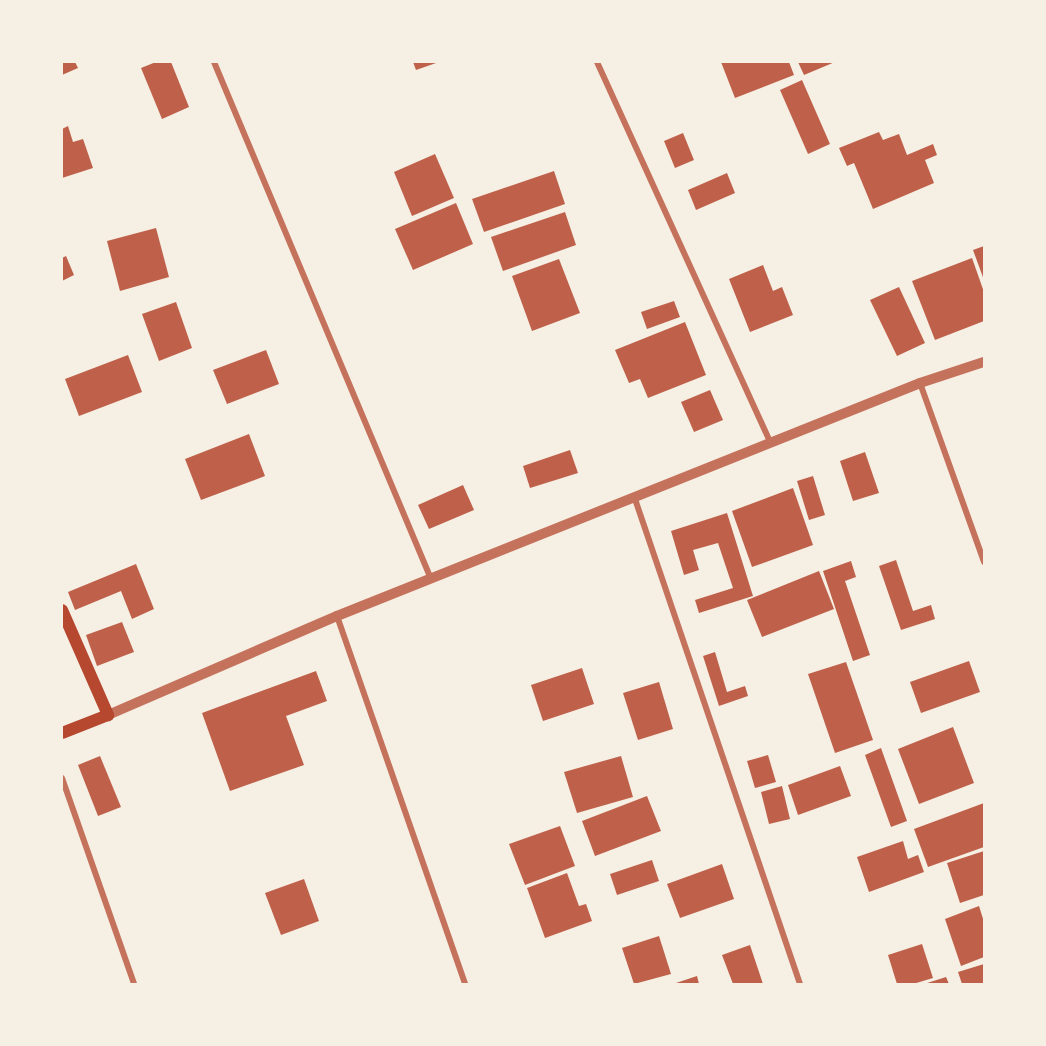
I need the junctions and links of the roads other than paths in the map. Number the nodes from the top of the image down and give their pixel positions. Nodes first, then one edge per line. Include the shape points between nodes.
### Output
1 (214, 62) edge
2 (597, 62) edge
3 (984, 362) edge
4 (920, 383) junction
5 (771, 444) junction
6 (634, 499) junction
7 (984, 562) edge
8 (431, 579) junction
9 (62, 610) edge
10 (337, 616) junction
11 (108, 715) junction
12 (62, 732) edge
13 (62, 778) edge
14 (134, 984) edge
15 (465, 984) edge
16 (800, 984) edge

1 - 8 street
2 - 5 street
3 - 4 street
4 - 5 street
4 - 7 street
5 - 6 street
6 - 8 street
6 - 16 street
8 - 10 street
9 - 11 main road
10 - 11 street
10 - 15 street
11 - 12 main road
13 - 14 street

